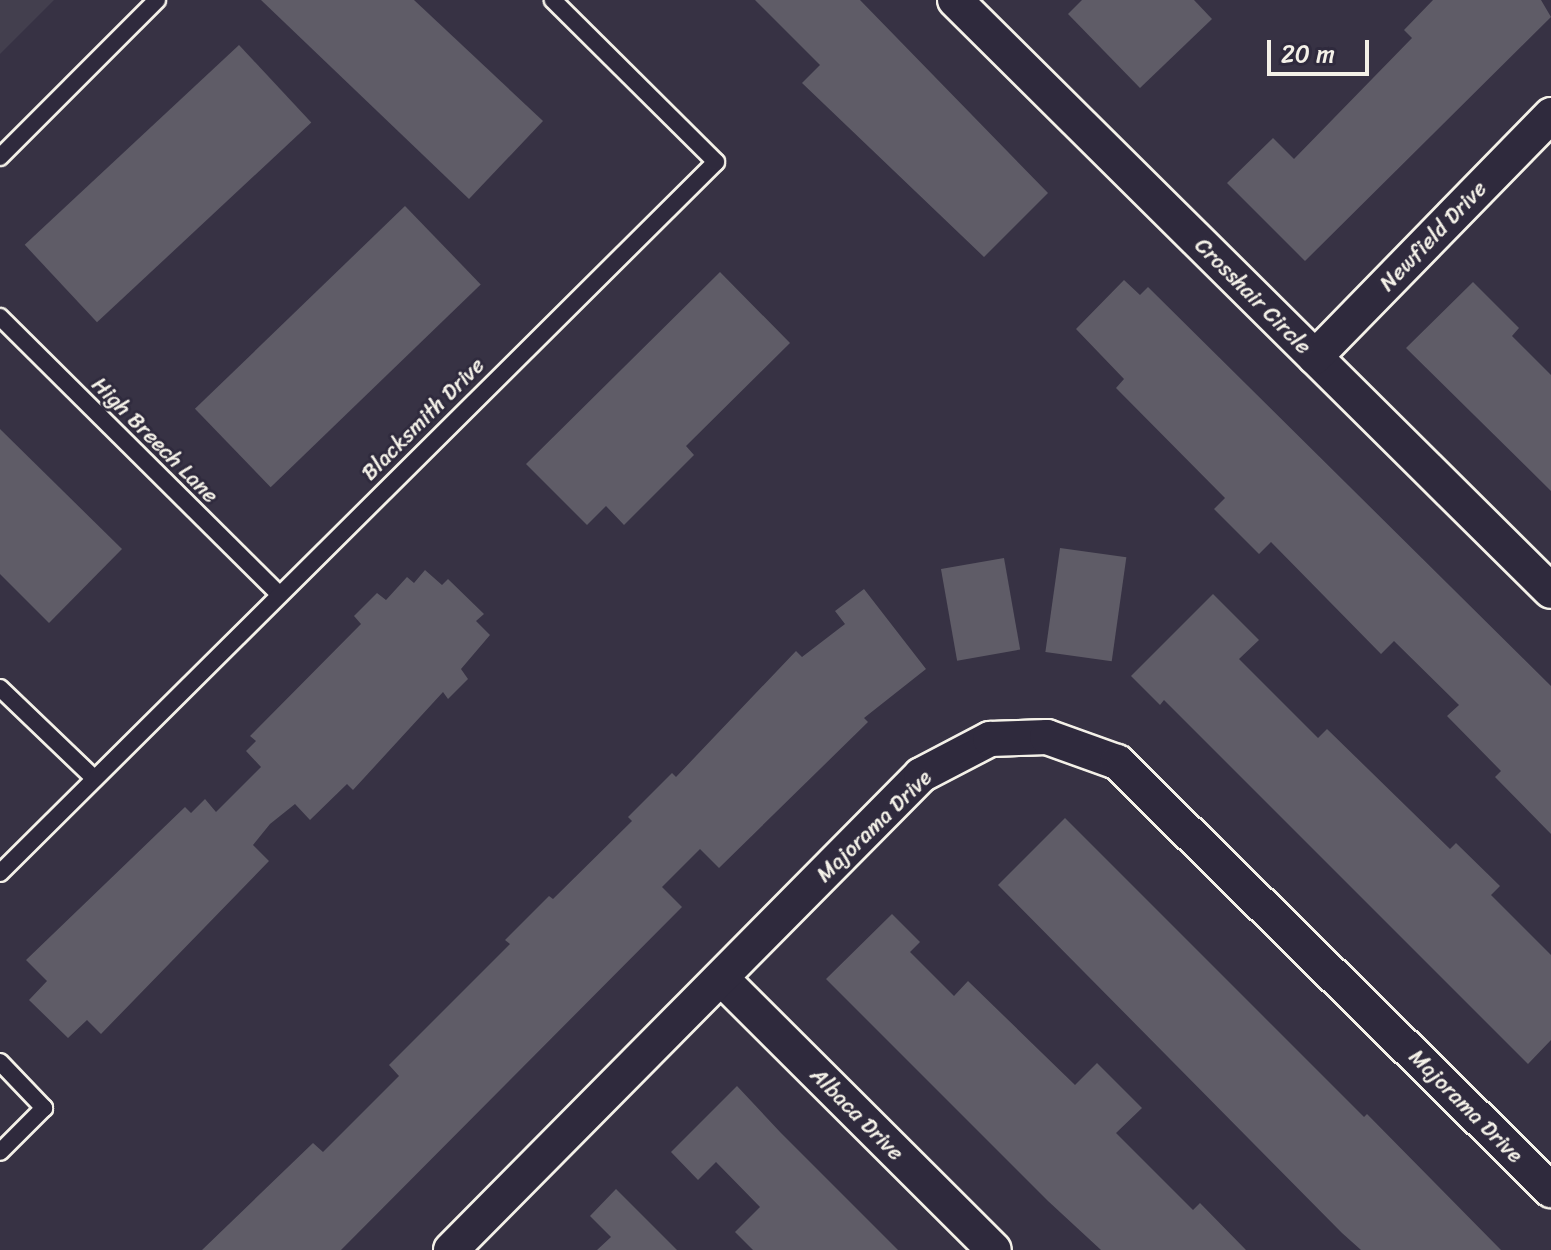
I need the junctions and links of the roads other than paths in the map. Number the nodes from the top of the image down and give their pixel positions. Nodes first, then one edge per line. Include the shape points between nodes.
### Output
1 (157, 0) edge
2 (553, 0) edge
3 (969, 4) edge
4 (1551, 115) edge
5 (0, 157) edge
6 (0, 317) edge
7 (1315, 357) junction
8 (1551, 591) edge
9 (279, 594) junction
10 (0, 688) edge
11 (94, 778) junction
12 (0, 873) edge
13 (721, 978) junction
14 (0, 1062) edge
15 (0, 1152) edge
16 (1551, 1190) edge
17 (451, 1250) edge
18 (994, 1250) edge

1 - 5 lane
2 - 9 lane, Blacksmith Drive via 716,162
3 - 7 street, Crosshair Circle
4 - 7 street, Newfield Drive
6 - 9 lane, High Breech Lane
7 - 8 street, Crosshair Circle
9 - 11 lane, Blacksmith Drive
10 - 11 lane
11 - 12 lane, Blacksmith Drive
13 - 16 street, Majorama Drive via 921,775 990,739 1047,737 1117,762
13 - 17 street, Majorama Drive
13 - 18 street, Albaca Drive
14 - 15 lane via 44,1108

